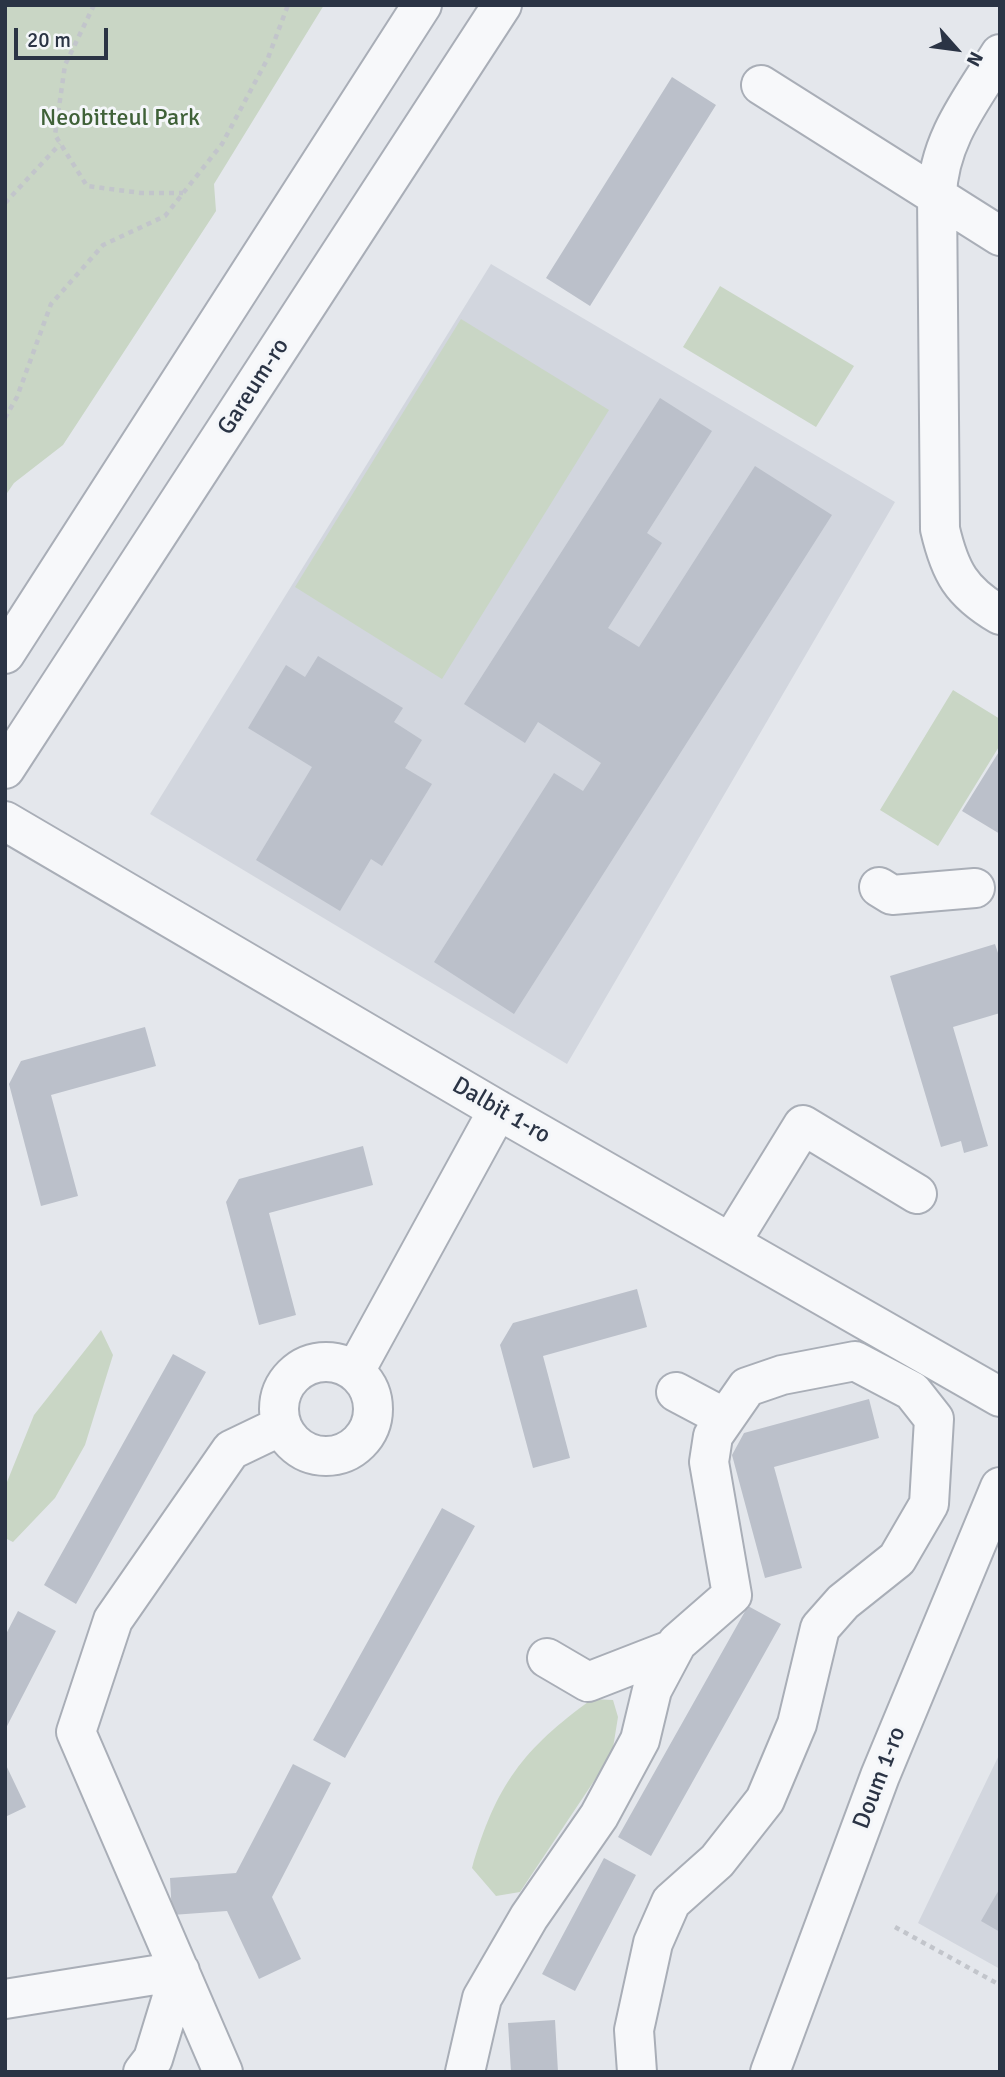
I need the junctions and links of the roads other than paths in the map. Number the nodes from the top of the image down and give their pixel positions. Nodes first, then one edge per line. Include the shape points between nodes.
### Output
1 (422, 5) edge
2 (502, 5) edge
3 (1000, 54) edge
4 (761, 85) dead end
5 (937, 196) junction
6 (1000, 236) edge
7 (1000, 615) edge
8 (5, 654) edge
9 (5, 769) edge
10 (5, 821) edge
11 (879, 887) dead end
12 (975, 888) dead end
13 (498, 1110) junction
14 (916, 1194) dead end
15 (730, 1242) junction
16 (355, 1371) junction
17 (677, 1392) dead end
18 (1000, 1397) edge
19 (725, 1418) junction
20 (281, 1426) junction
21 (1000, 1487) edge
22 (673, 1649) junction
23 (547, 1658) dead end
24 (180, 1971) junction
25 (5, 1998) edge
26 (143, 2072) edge
27 (223, 2072) edge
28 (465, 2072) edge
29 (638, 2072) edge
30 (770, 2072) edge

1 - 8 street
2 - 9 street, Gareum-ro
3 - 5 street via 953,128 941,157
4 - 5 street
5 - 6 street
5 - 7 street via 940,529 949,566 966,591
10 - 13 street, Dalbit 1-ro
11 - 12 street via 892,895
13 - 15 street, Dalbit 1-ro
13 - 16 street
14 - 15 street via 803,1125
15 - 18 street, Dalbit 1-ro
16 - 20 street via 326,1361 297,1370 280,1395
16 - 20 street via 366,1383 373,1406 369,1429 359,1443 331,1457 314,1455 300,1450
17 - 19 street
19 - 22 street via 713,1436 709,1461 732,1594
19 - 29 street via 747,1387 855,1361 912,1391 934,1419 929,1504 897,1559 843,1602 820,1628 797,1724 765,1800 717,1861 671,1902 653,1943 634,2030
20 - 24 street via 231,1450 113,1620 76,1732
21 - 30 street, Doum 1-ro via 880,1776
22 - 23 street via 588,1682
22 - 28 street via 652,1690 640,1740 604,1806 482,1998
24 - 25 street
24 - 26 street via 153,2059
24 - 27 street

